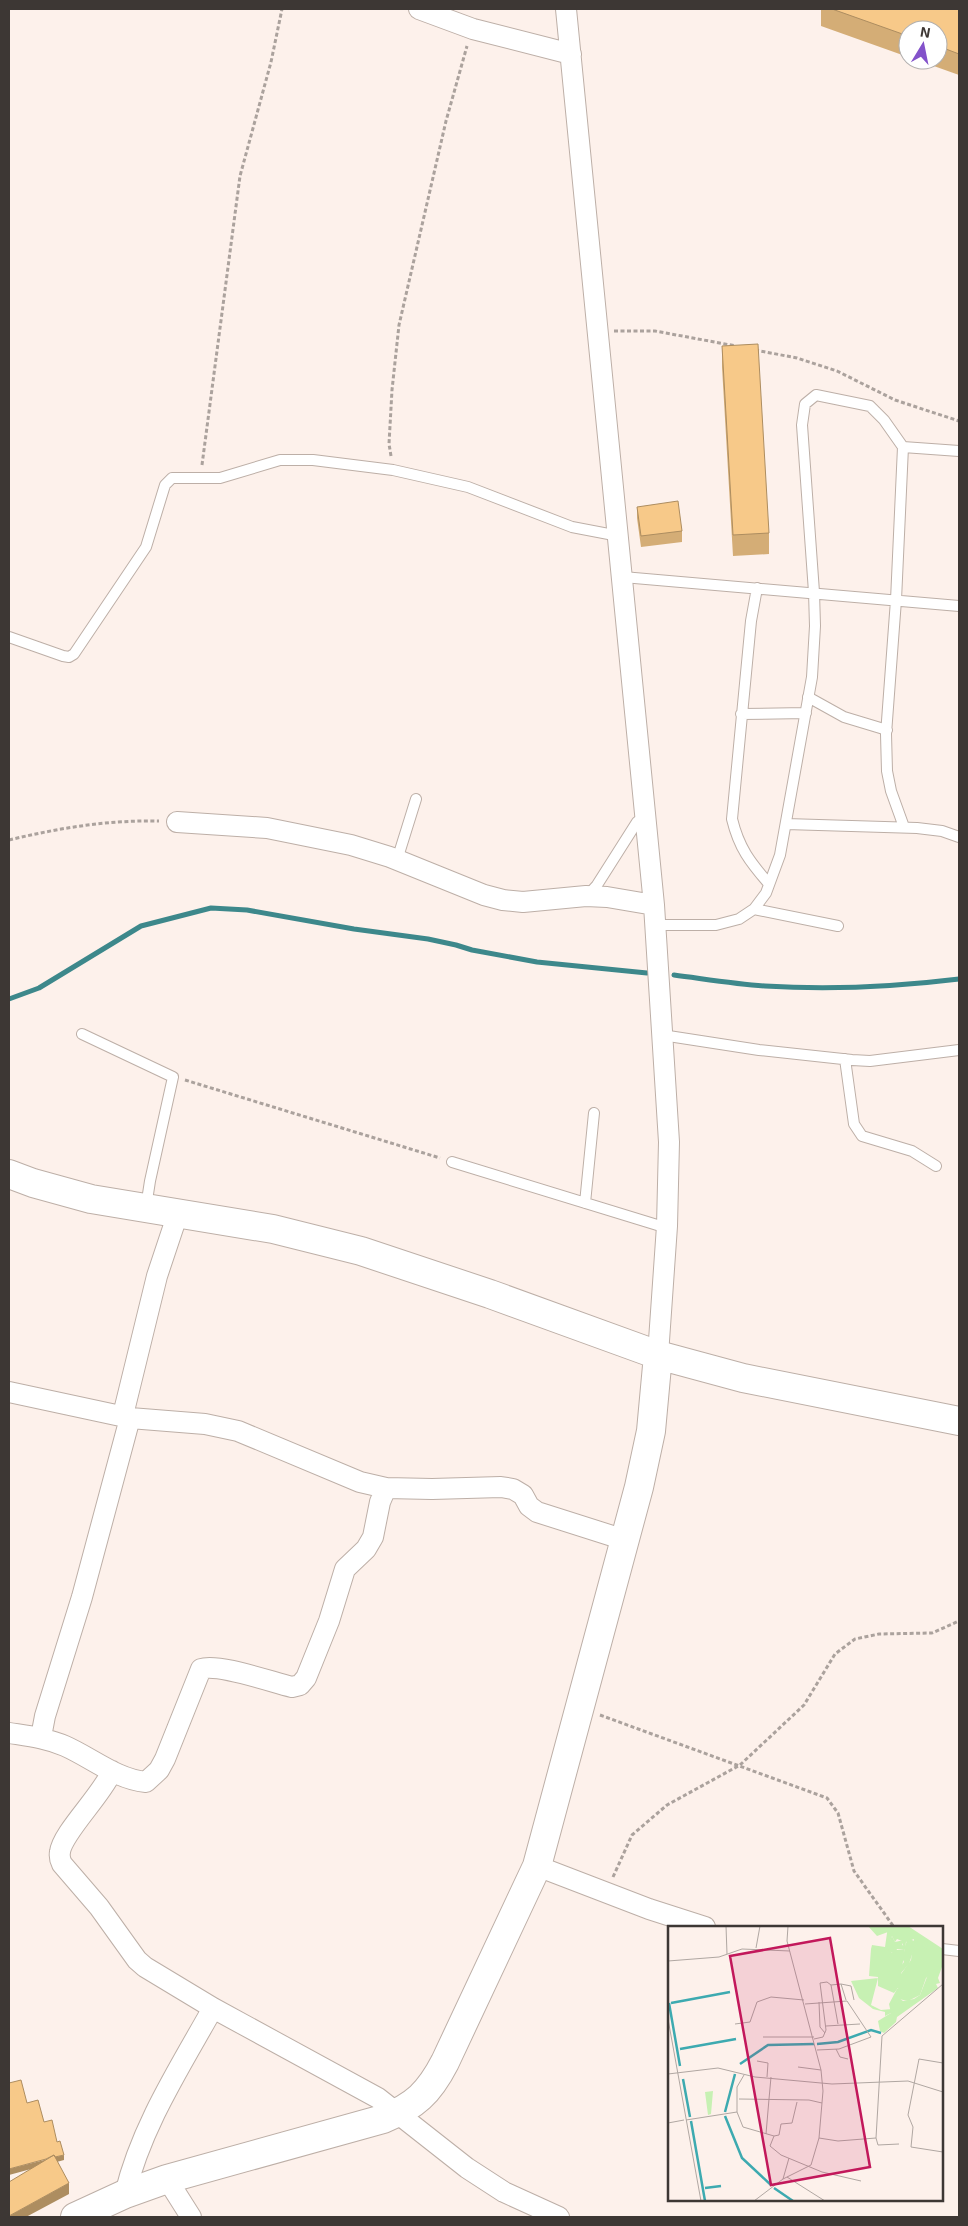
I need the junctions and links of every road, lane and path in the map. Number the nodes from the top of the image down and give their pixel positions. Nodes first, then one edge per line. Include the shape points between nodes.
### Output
1 (282, 9) edge
2 (419, 9) edge
3 (566, 9) edge
4 (473, 29) junction
5 (571, 54) junction
6 (599, 332) junction
7 (740, 347) edge
8 (749, 349) edge
9 (959, 421) edge
10 (903, 447) junction
11 (959, 451) edge
12 (393, 470) junction
13 (200, 478) junction
14 (619, 536) junction
15 (623, 577) junction
16 (757, 588) junction
17 (814, 592) junction
18 (896, 600) junction
19 (959, 606) edge
20 (9, 637) edge
21 (808, 697) junction
22 (806, 713) junction
23 (741, 714) junction
24 (887, 730) junction
25 (416, 799) dead end
26 (646, 816) junction
27 (177, 822) joint
28 (786, 824) junction
29 (904, 827) junction
30 (959, 837) edge
31 (9, 840) edge
32 (397, 860) junction
33 (769, 884) junction
34 (586, 896) junction
35 (754, 909) junction
36 (655, 915) junction
37 (838, 926) dead end
38 (82, 1034) dead end
39 (662, 1035) junction
40 (959, 1050) edge
41 (845, 1060) junction
42 (173, 1077) junction
43 (594, 1113) dead end
44 (452, 1162) joint
45 (936, 1166) dead end
46 (9, 1174) edge
47 (585, 1203) junction
48 (146, 1208) junction
49 (178, 1213) junction
50 (667, 1228) junction
51 (658, 1355) junction
52 (9, 1392) edge
53 (126, 1416) junction
54 (959, 1422) edge
55 (386, 1488) junction
56 (625, 1540) junction
57 (959, 1621) edge
58 (580, 1708) junction
59 (9, 1733) edge
60 (41, 1737) junction
61 (740, 1765) junction
62 (112, 1771) junction
63 (537, 1866) junction
64 (606, 1893) junction
65 (701, 1926) edge
66 (893, 1926) edge
67 (943, 1949) edge
68 (959, 1951) edge
69 (214, 2008) junction
70 (398, 2113) junction
71 (168, 2179) junction
72 (125, 2194) junction
73 (75, 2217) edge
74 (191, 2217) edge
75 (559, 2217) edge

1 - 13 path via 240,176
2 - 4 street
3 - 5 street
4 - 5 street
4 - 12 path via 446,121 399,325 389,444
5 - 6 street
6 - 7 path via 655,331
6 - 14 street
8 - 9 path via 797,358 837,371 895,400
10 - 11 lane
10 - 17 lane via 870,406 816,395 805,404 802,425
10 - 18 lane
12 - 13 lane via 293,459 231,476
12 - 14 lane via 468,487 572,527
13 - 20 lane via 172,478 166,482 146,547 74,654 64,656
14 - 15 street
15 - 16 lane
15 - 26 street
16 - 17 lane
16 - 23 lane
17 - 18 lane
17 - 21 lane via 812,677
18 - 19 lane
18 - 24 lane
21 - 22 lane
21 - 24 lane via 844,717
22 - 23 lane
22 - 28 lane
23 - 33 lane via 732,819 737,840 749,862
24 - 29 lane via 887,771
25 - 32 lane
26 - 34 lane via 637,822 597,885
26 - 36 street
27 - 31 path via 122,820
27 - 32 street via 266,828 351,845
28 - 29 lane
28 - 33 lane via 780,855
29 - 30 lane via 942,831
32 - 34 street via 503,900 523,902
33 - 35 lane
34 - 36 street via 607,897
35 - 36 lane via 739,920 716,925
35 - 37 lane
36 - 39 street
38 - 42 lane
39 - 41 lane
39 - 50 street via 669,1142
40 - 41 lane
41 - 45 lane via 854,1124 862,1136 912,1151
42 - 44 path
42 - 48 lane
43 - 47 lane
44 - 47 lane
46 - 48 street via 91,1199
47 - 50 lane
48 - 49 street
49 - 51 street via 273,1229 361,1251
49 - 53 street via 155,1284
50 - 51 street
51 - 54 street via 743,1378
51 - 56 street via 650,1431
52 - 53 street
53 - 55 street via 205,1424 238,1431 360,1482
53 - 60 street via 82,1597
55 - 56 street via 501,1486 523,1495 537,1512
55 - 62 street via 372,1537 366,1549 344,1569 329,1621 306,1678 300,1685 292,1687 228,1670 201,1669 156,1774 146,1782
56 - 58 street
57 - 61 path via 932,1634 879,1634 855,1639 834,1654 804,1705
58 - 61 path
58 - 63 street
59 - 60 street
60 - 62 street via 64,1745
61 - 64 path via 667,1805 632,1835
61 - 66 path via 827,1798 838,1813 854,1871
62 - 69 street via 98,1796 64,1841 60,1858 137,1960
63 - 64 street
63 - 70 street via 436,2079 421,2098
64 - 65 street
67 - 68 lane
69 - 70 street via 378,2098
69 - 72 street via 141,2144
70 - 71 street
70 - 75 street via 467,2168 504,2192
71 - 72 street
71 - 74 street
72 - 73 street

